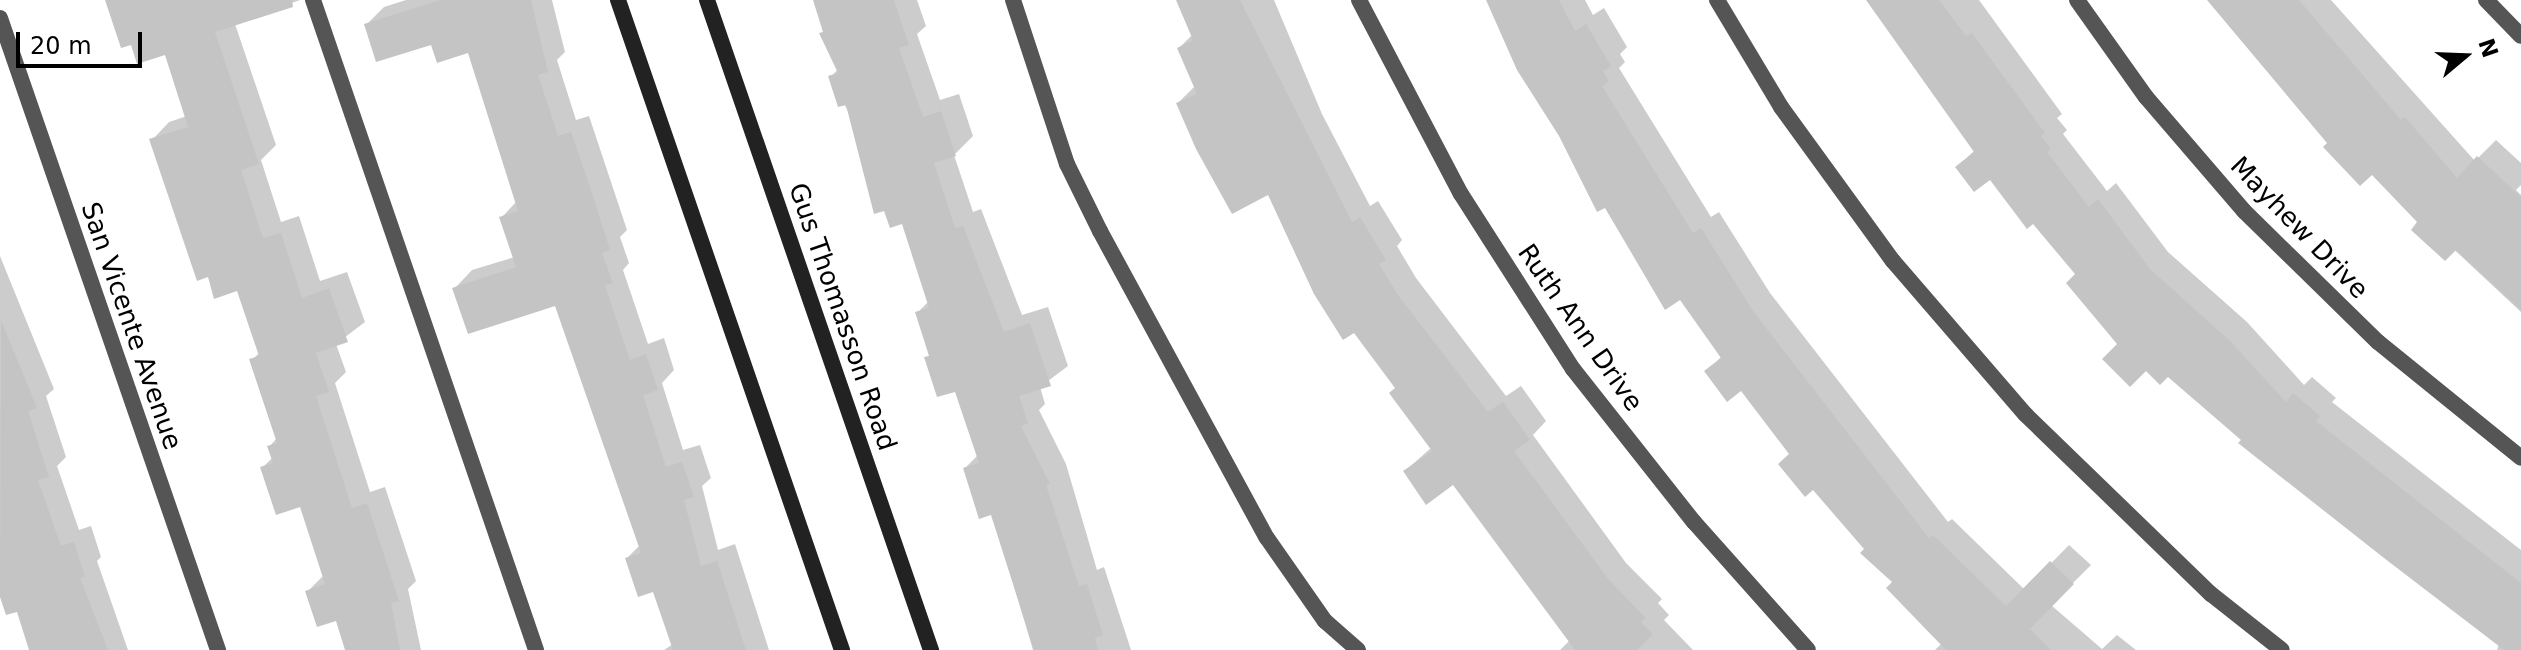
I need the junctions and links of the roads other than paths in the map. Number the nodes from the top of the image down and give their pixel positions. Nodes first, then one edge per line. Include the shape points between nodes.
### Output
1 (313, 0) edge
2 (618, 0) edge
3 (707, 0) edge
4 (1013, 0) edge
5 (1359, 0) edge
6 (1717, 0) edge
7 (2077, 0) edge
8 (2486, 0) edge
9 (0, 18) edge
10 (2521, 36) edge
11 (2521, 458) edge
12 (218, 650) edge
13 (536, 650) edge
14 (842, 650) edge
15 (931, 650) edge
16 (1358, 650) edge
17 (1808, 650) edge
18 (2282, 650) edge

1 - 13 street
2 - 14 main road
3 - 15 main road, Gus Thomasson Road
4 - 16 street via 1067,164 1100,231 1267,538 1325,621
5 - 17 street, Ruth Ann Drive via 1461,194 1573,369 1694,522
6 - 18 street via 1781,107 1893,261 2015,402 2211,594
7 - 11 street, Mayhew Drive via 2146,97 2244,211 2378,342
8 - 10 street
9 - 12 street, San Vicente Avenue

